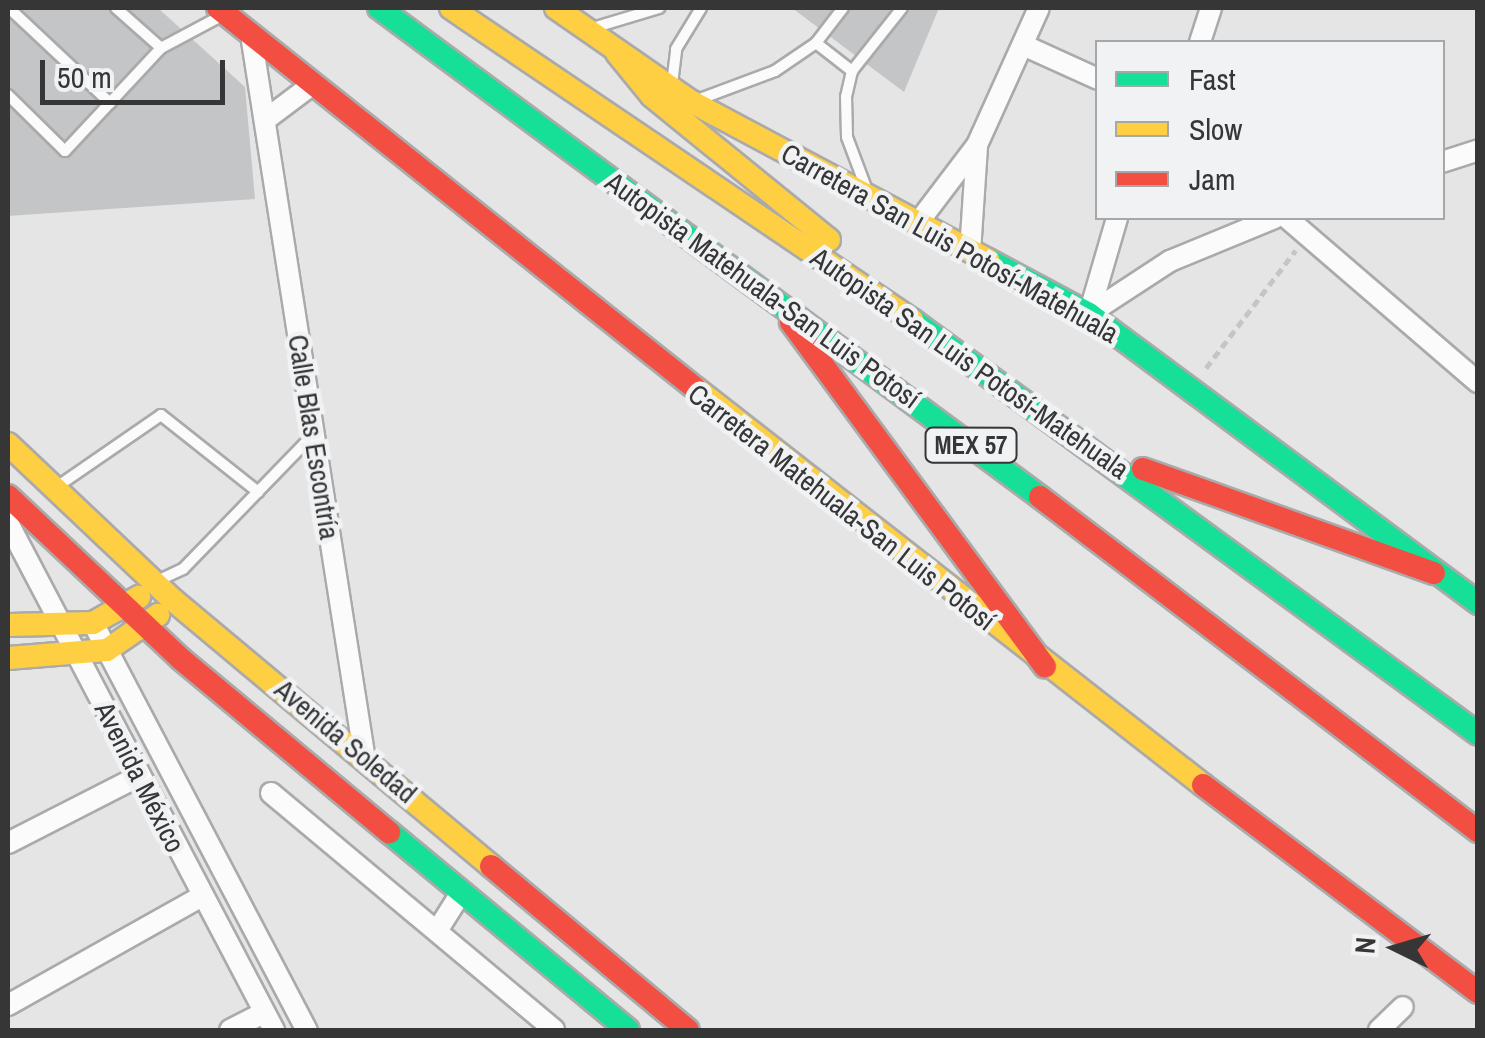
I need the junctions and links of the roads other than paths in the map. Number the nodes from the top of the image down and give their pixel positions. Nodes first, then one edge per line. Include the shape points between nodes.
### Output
1 (9, 8) edge
2 (116, 8) edge
3 (380, 8) edge
4 (451, 8) edge
5 (556, 8) edge
6 (659, 8) edge
7 (701, 8) edge
8 (843, 8) edge
9 (902, 8) edge
10 (1039, 8) edge
11 (1210, 8) edge
12 (221, 11) edge
13 (578, 24) junction
14 (1201, 40) edge
15 (252, 41) junction
16 (816, 44) junction
17 (1023, 45) junction
18 (161, 48) junction
19 (617, 53) junction
20 (852, 71) junction
21 (1095, 77) edge
22 (309, 87) junction
23 (671, 90) junction
24 (8, 95) edge
25 (692, 102) junction
26 (110, 103) junction
27 (264, 120) junction
28 (977, 145) junction
29 (1478, 150) edge
30 (1445, 161) edge
31 (870, 200) junction
32 (1116, 220) edge
33 (1270, 220) edge
34 (1289, 220) edge
35 (917, 224) junction
36 (970, 252) junction
37 (767, 289) junction
38 (1089, 314) junction
39 (996, 377) junction
40 (1477, 381) edge
41 (314, 435) junction
42 (8, 445) edge
43 (1110, 458) junction
44 (54, 489) junction
45 (258, 492) junction
46 (8, 496) edge
47 (8, 523) edge
48 (183, 569) junction
49 (1434, 572) junction
50 (154, 582) junction
51 (174, 600) junction
52 (1478, 603) edge
53 (127, 608) junction
54 (93, 624) junction
55 (8, 625) edge
56 (62, 625) junction
57 (146, 626) junction
58 (107, 650) junction
59 (78, 656) junction
60 (8, 658) edge
61 (1045, 668) junction
62 (1478, 734) edge
63 (364, 754) junction
64 (138, 776) junction
65 (271, 793) dead end
66 (1478, 831) edge
67 (8, 843) edge
68 (461, 892) junction
69 (202, 896) junction
70 (437, 931) junction
71 (1478, 992) edge
72 (8, 1005) edge
73 (1403, 1006) dead end
74 (269, 1022) edge
75 (230, 1030) edge
76 (308, 1030) edge
77 (554, 1030) edge
78 (628, 1030) edge
79 (688, 1030) edge
80 (1379, 1030) edge

1 - 26 lane
2 - 18 lane
3 - 37 main road, Autopista Matehuala-San Luis Potosí / MEX 57
4 - 39 main road, Autopista San Luis Potosí-Matehuala / MEX 57
5 - 13 main road, Carretera San Luis Potosí-Matehuala
6 - 13 lane via 610,26
7 - 23 lane via 676,49
8 - 16 lane
9 - 20 lane
10 - 17 street
11 - 14 street
12 - 15 main road, Carretera Matehuala-San Luis Potosí
12 - 18 lane
13 - 19 main road, Carretera San Luis Potosí-Matehuala
15 - 22 main road, Carretera Matehuala-San Luis Potosí
15 - 27 street, Calle Blas Escontría
16 - 20 lane
16 - 25 lane via 775,71
17 - 21 street
17 - 28 street
18 - 26 lane
19 - 23 main road, Carretera San Luis Potosí-Matehuala
19 - 39 main road via 652,96
20 - 31 lane via 847,137
22 - 27 street
22 - 61 main road, Carretera Matehuala-San Luis Potosí
23 - 25 main road, Carretera San Luis Potosí-Matehuala
24 - 26 lane via 65,151
25 - 31 main road, Carretera San Luis Potosí-Matehuala
27 - 41 street, Calle Blas Escontría
28 - 35 street
28 - 36 street
29 - 30 street
31 - 35 main road, Carretera San Luis Potosí-Matehuala
32 - 38 street
33 - 38 street via 1170,261
34 - 40 street
35 - 36 main road, Carretera San Luis Potosí-Matehuala
36 - 38 main road, Carretera San Luis Potosí-Matehuala
37 - 61 main road
37 - 66 main road, Autopista Matehuala-San Luis Potosí / MEX 57
38 - 49 main road, Carretera San Luis Potosí-Matehuala via 1193,384
39 - 43 main road, Autopista San Luis Potosí-Matehuala / MEX 57
41 - 45 lane
41 - 63 street, Calle Blas Escontría
42 - 44 main road, Avenida Soledad
43 - 49 main road
43 - 62 main road, Autopista San Luis Potosí-Matehuala / MEX 57
44 - 45 lane via 161,416
44 - 50 main road, Avenida Soledad
45 - 48 lane
46 - 53 main road, Avenida Soledad
47 - 56 street, Avenida México
48 - 50 lane
48 - 51 lane
49 - 52 main road, Carretera San Luis Potosí-Matehuala
50 - 51 main road, Avenida Soledad
50 - 53 main road
51 - 57 main road
51 - 63 main road, Avenida Soledad
53 - 54 main road
53 - 57 main road, Avenida Soledad
54 - 56 main road
54 - 58 street, Avenida México
55 - 56 main road
56 - 59 street, Avenida México
57 - 58 main road
57 - 68 main road, Avenida Soledad
58 - 59 main road
58 - 76 street, Avenida México
59 - 60 main road
59 - 64 street, Avenida México
61 - 71 main road, Carretera Matehuala-San Luis Potosí
63 - 79 main road, Avenida Soledad
64 - 67 street
64 - 69 street, Avenida México
65 - 70 street
68 - 70 street
68 - 78 main road, Avenida Soledad
69 - 72 street
69 - 74 street, Avenida México
70 - 77 street
73 - 80 street
74 - 75 street

